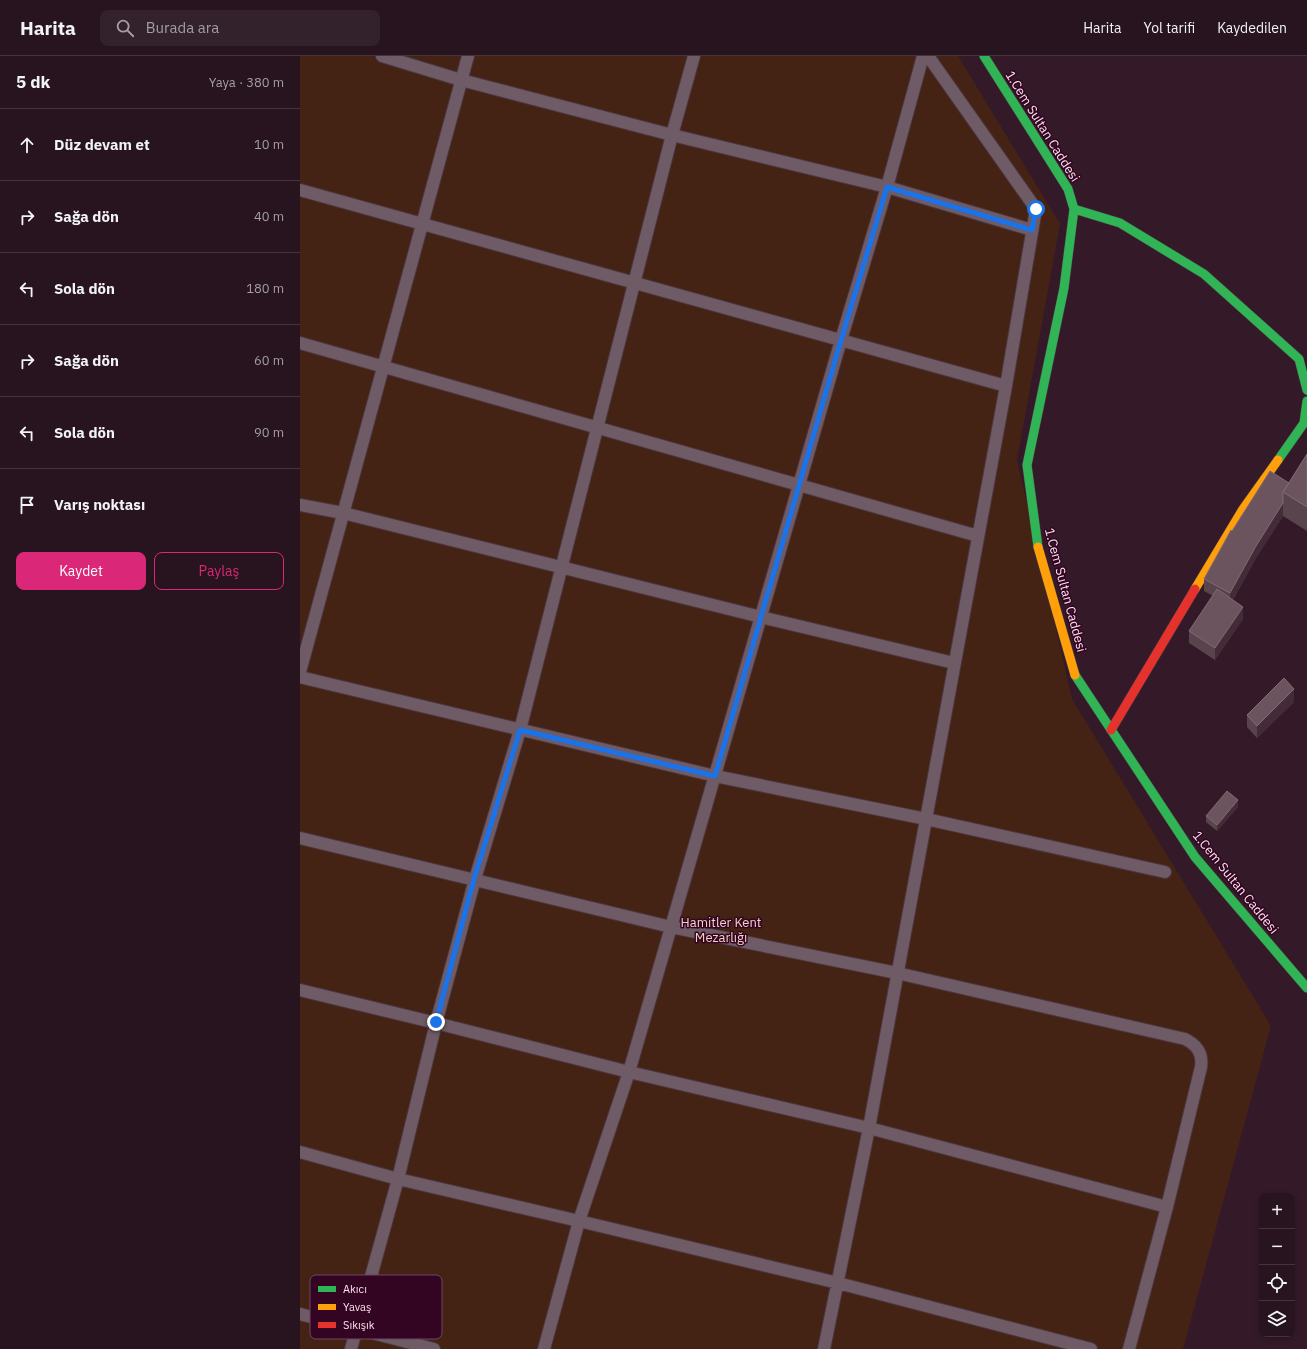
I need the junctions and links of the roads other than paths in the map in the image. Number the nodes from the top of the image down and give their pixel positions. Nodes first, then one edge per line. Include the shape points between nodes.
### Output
1 (382, 56) edge
2 (468, 56) edge
3 (694, 56) edge
4 (923, 56) edge
5 (928, 56) edge
6 (984, 56) edge
7 (461, 80) junction
8 (672, 135) junction
9 (887, 187) junction
10 (300, 190) edge
11 (1074, 209) junction
12 (422, 224) junction
13 (1032, 230) junction
14 (634, 283) junction
15 (841, 340) junction
16 (300, 343) edge
17 (383, 367) junction
18 (1006, 386) junction
19 (1307, 390) edge
20 (1307, 401) edge
21 (597, 428) junction
22 (799, 486) junction
23 (300, 505) edge
24 (343, 513) junction
25 (978, 536) junction
26 (562, 567) junction
27 (761, 617) junction
28 (954, 663) junction
29 (300, 672) edge
30 (300, 677) edge
31 (520, 730) junction
32 (1111, 730) junction
33 (715, 776) junction
34 (926, 819) junction
35 (300, 838) edge
36 (1165, 872) dead end
37 (474, 879) junction
38 (671, 927) junction
39 (897, 973) junction
40 (1307, 988) edge
41 (300, 990) edge
42 (436, 1022) junction
43 (629, 1072) junction
44 (869, 1128) junction
45 (300, 1152) edge
46 (398, 1179) junction
47 (1167, 1207) junction
48 (579, 1221) junction
49 (371, 1275) edge
50 (838, 1283) junction
51 (300, 1314) edge
52 (310, 1317) edge
53 (354, 1339) edge
54 (395, 1339) edge
55 (351, 1349) edge
56 (434, 1349) edge
57 (544, 1349) edge
58 (824, 1349) edge
59 (1090, 1349) edge
60 (1129, 1349) edge

1 - 7 lane
2 - 7 lane
3 - 8 lane
4 - 9 lane
5 - 13 lane via 1036,209
6 - 11 street, 1.Cem Sultan Caddesi via 1068,189
7 - 8 lane
7 - 12 lane
8 - 9 lane
8 - 14 lane
9 - 13 lane
9 - 15 lane
10 - 12 lane
11 - 19 street via 1120,223 1204,274 1299,359
11 - 32 street, 1.Cem Sultan Caddesi via 1064,288 1027,465 1038,546 1076,677
12 - 14 lane
12 - 17 lane
13 - 18 lane
14 - 15 lane
14 - 21 lane
15 - 18 lane
15 - 22 lane
16 - 17 lane
17 - 21 lane
17 - 24 lane
18 - 25 lane
20 - 32 street via 1304,423 1243,508
21 - 22 lane
21 - 26 lane
22 - 25 lane
22 - 27 lane
23 - 24 lane
24 - 26 lane
24 - 29 lane
25 - 28 lane
26 - 27 lane
26 - 31 lane
27 - 28 lane
27 - 33 lane
28 - 34 lane
30 - 31 lane
31 - 33 lane
31 - 37 lane
32 - 40 street, 1.Cem Sultan Caddesi via 1195,857
33 - 34 lane
33 - 38 lane
34 - 36 lane
34 - 39 lane
35 - 37 lane
37 - 38 lane
37 - 42 lane
38 - 39 lane
38 - 43 lane
39 - 44 lane
39 - 47 lane via 1185,1039 1193,1043 1201,1054 1201,1067
41 - 42 lane
42 - 43 lane
42 - 46 lane
43 - 44 lane
43 - 48 lane
44 - 47 lane
44 - 50 lane
45 - 46 lane
46 - 48 lane
46 - 49 lane
47 - 60 lane
48 - 50 lane
48 - 57 lane
50 - 58 lane
50 - 59 lane
51 - 52 lane
53 - 55 lane
54 - 56 lane

